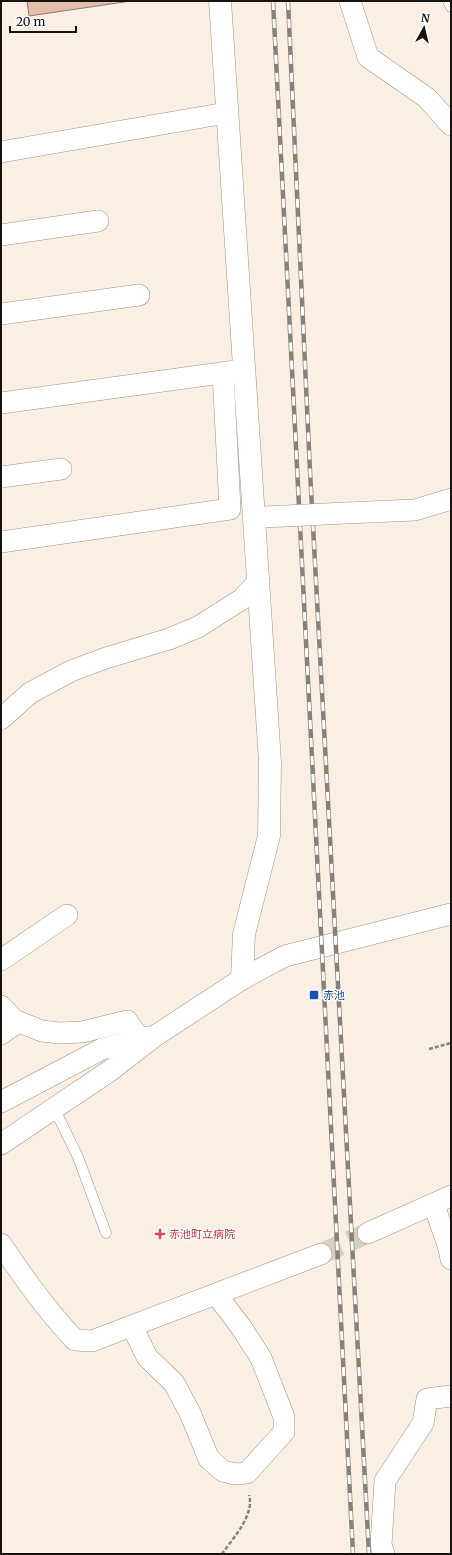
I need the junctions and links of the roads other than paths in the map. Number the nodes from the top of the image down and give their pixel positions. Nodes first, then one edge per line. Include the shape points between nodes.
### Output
1 (220, 1) edge
2 (350, 1) edge
3 (448, 1) edge
4 (451, 7) edge
5 (226, 113) junction
6 (451, 125) edge
7 (1, 152) edge
8 (98, 221) dead end
9 (1, 235) edge
10 (139, 295) dead end
11 (1, 314) edge
12 (245, 370) junction
13 (223, 373) junction
14 (1, 403) edge
15 (61, 469) dead end
16 (1, 477) edge
17 (451, 499) edge
18 (259, 517) junction
19 (1, 542) edge
20 (259, 581) junction
21 (1, 719) edge
22 (451, 914) edge
23 (67, 915) dead end
24 (1, 960) edge
25 (242, 979) junction
26 (1, 1006) edge
27 (18, 1022) junction
28 (1, 1034) edge
29 (147, 1037) junction
30 (1, 1102) edge
31 (54, 1108) junction
32 (1, 1144) edge
33 (442, 1201) edge
34 (106, 1233) dead end
35 (368, 1233) tunnel mouth
36 (1, 1244) edge
37 (321, 1254) tunnel mouth
38 (451, 1259) edge
39 (216, 1294) junction
40 (132, 1326) junction
41 (451, 1396) edge
42 (384, 1554) edge

1 - 5 street
2 - 6 street via 368,57 427,98
3 - 4 lane
5 - 7 street
5 - 12 street
8 - 9 street
10 - 11 street
12 - 13 street
12 - 18 street
13 - 14 street
13 - 19 street via 230,509
15 - 16 street
17 - 18 street, bridge via 415,510
18 - 20 street
20 - 21 street via 242,599 198,627 170,639 71,671 30,693
20 - 25 street via 270,762 269,836 244,934
22 - 25 street via 285,956
23 - 24 street
25 - 29 street
26 - 27 street
27 - 28 street
27 - 29 street via 59,1033 82,1032 127,1021
29 - 30 street via 102,1049
29 - 31 street via 111,1070
31 - 32 street
31 - 34 lane via 78,1157
33 - 35 street
33 - 38 street
36 - 40 street via 22,1276 75,1340 92,1341
37 - 39 street
39 - 40 street
39 - 40 street via 261,1358 284,1417 284,1432 247,1473 223,1471 209,1458 174,1383 147,1357
41 - 42 street via 428,1399 423,1423 385,1482 381,1545

